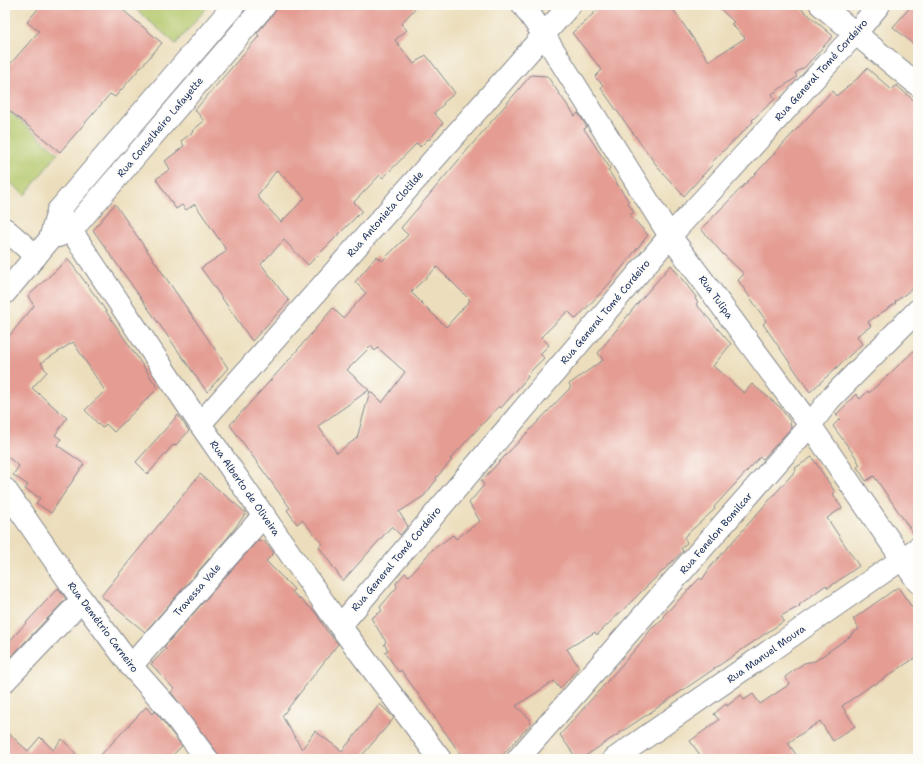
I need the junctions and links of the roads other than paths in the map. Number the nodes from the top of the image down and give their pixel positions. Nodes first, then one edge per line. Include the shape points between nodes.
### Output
1 (234, 5) edge
2 (265, 5) edge
3 (524, 5) edge
4 (570, 5) edge
5 (821, 5) edge
6 (879, 5) edge
7 (855, 34) junction
8 (544, 35) junction
9 (918, 85) edge
10 (58, 211) junction
11 (5, 228) edge
12 (71, 231) junction
13 (670, 236) junction
14 (50, 239) junction
15 (36, 256) junction
16 (5, 293) edge
17 (918, 310) edge
18 (200, 424) junction
19 (810, 425) junction
20 (5, 489) edge
21 (264, 514) junction
22 (910, 554) edge
23 (918, 582) edge
24 (82, 600) junction
25 (340, 626) junction
26 (131, 666) junction
27 (5, 681) edge
28 (207, 759) edge
29 (440, 759) edge
30 (518, 759) edge
31 (614, 759) edge

1 - 10 street, Rua Conselheiro Lafayette
2 - 12 street, Rua Conselheiro Lafayette
3 - 8 street, Rua Tulipa
4 - 8 street, Rua Antonieta Clotilde
5 - 7 street
6 - 7 street, Rua General Tomé Cordeiro
7 - 9 street
7 - 13 street, Rua General Tomé Cordeiro
8 - 13 street, Rua Tulipa
8 - 18 street, Rua Antonieta Clotilde
10 - 12 street, Rua Alberto de Oliveira
10 - 14 street, Rua Conselheiro Lafayette
11 - 15 street
12 - 14 street, Rua Conselheiro Lafayette
12 - 18 street, Rua Alberto de Oliveira
13 - 19 street, Rua Tulipa
13 - 25 street, Rua General Tomé Cordeiro
14 - 15 street, Rua Conselheiro Lafayette
15 - 16 street, Rua Conselheiro Lafayette
17 - 19 street, Rua Fenelon Bomilcar via 830,400
18 - 21 street, Rua Alberto de Oliveira
19 - 22 street, Rua Tulipa
19 - 30 street, Rua Fenelon Bomilcar
20 - 24 street, Rua Demétrio Carneiro
21 - 25 street, Rua Alberto de Oliveira
21 - 26 street, Travessa Vale
22 - 23 street, Rua Tulipa
22 - 31 street, Rua Manuel Moura
24 - 26 street, Rua Demétrio Carneiro
24 - 27 street
25 - 29 street, Rua Alberto de Oliveira
26 - 28 street, Rua Demétrio Carneiro via 170,710

